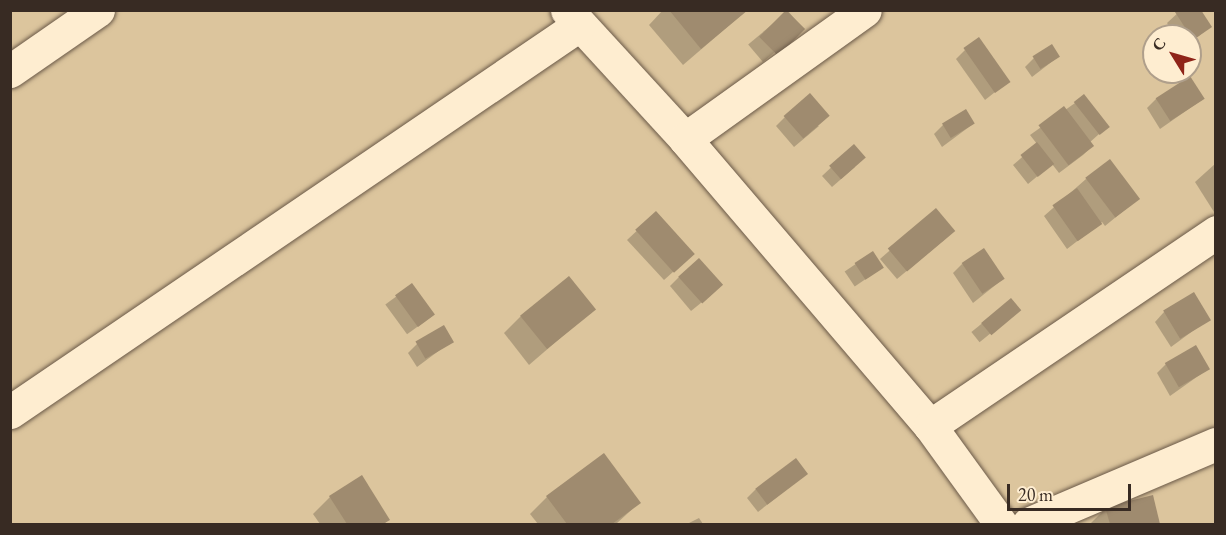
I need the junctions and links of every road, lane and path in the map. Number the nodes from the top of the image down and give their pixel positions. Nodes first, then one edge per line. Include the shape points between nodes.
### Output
1 (98, 10) edge
2 (865, 10) edge
3 (573, 18) edge
4 (10, 71) edge
5 (685, 139) junction
6 (1215, 232) edge
7 (10, 412) edge
8 (930, 426) junction
9 (1215, 444) edge
10 (1001, 525) edge
11 (1028, 525) edge

1 - 4 street
2 - 5 street
3 - 5 street
3 - 7 street
5 - 8 street
6 - 8 street
8 - 10 street
9 - 11 street

